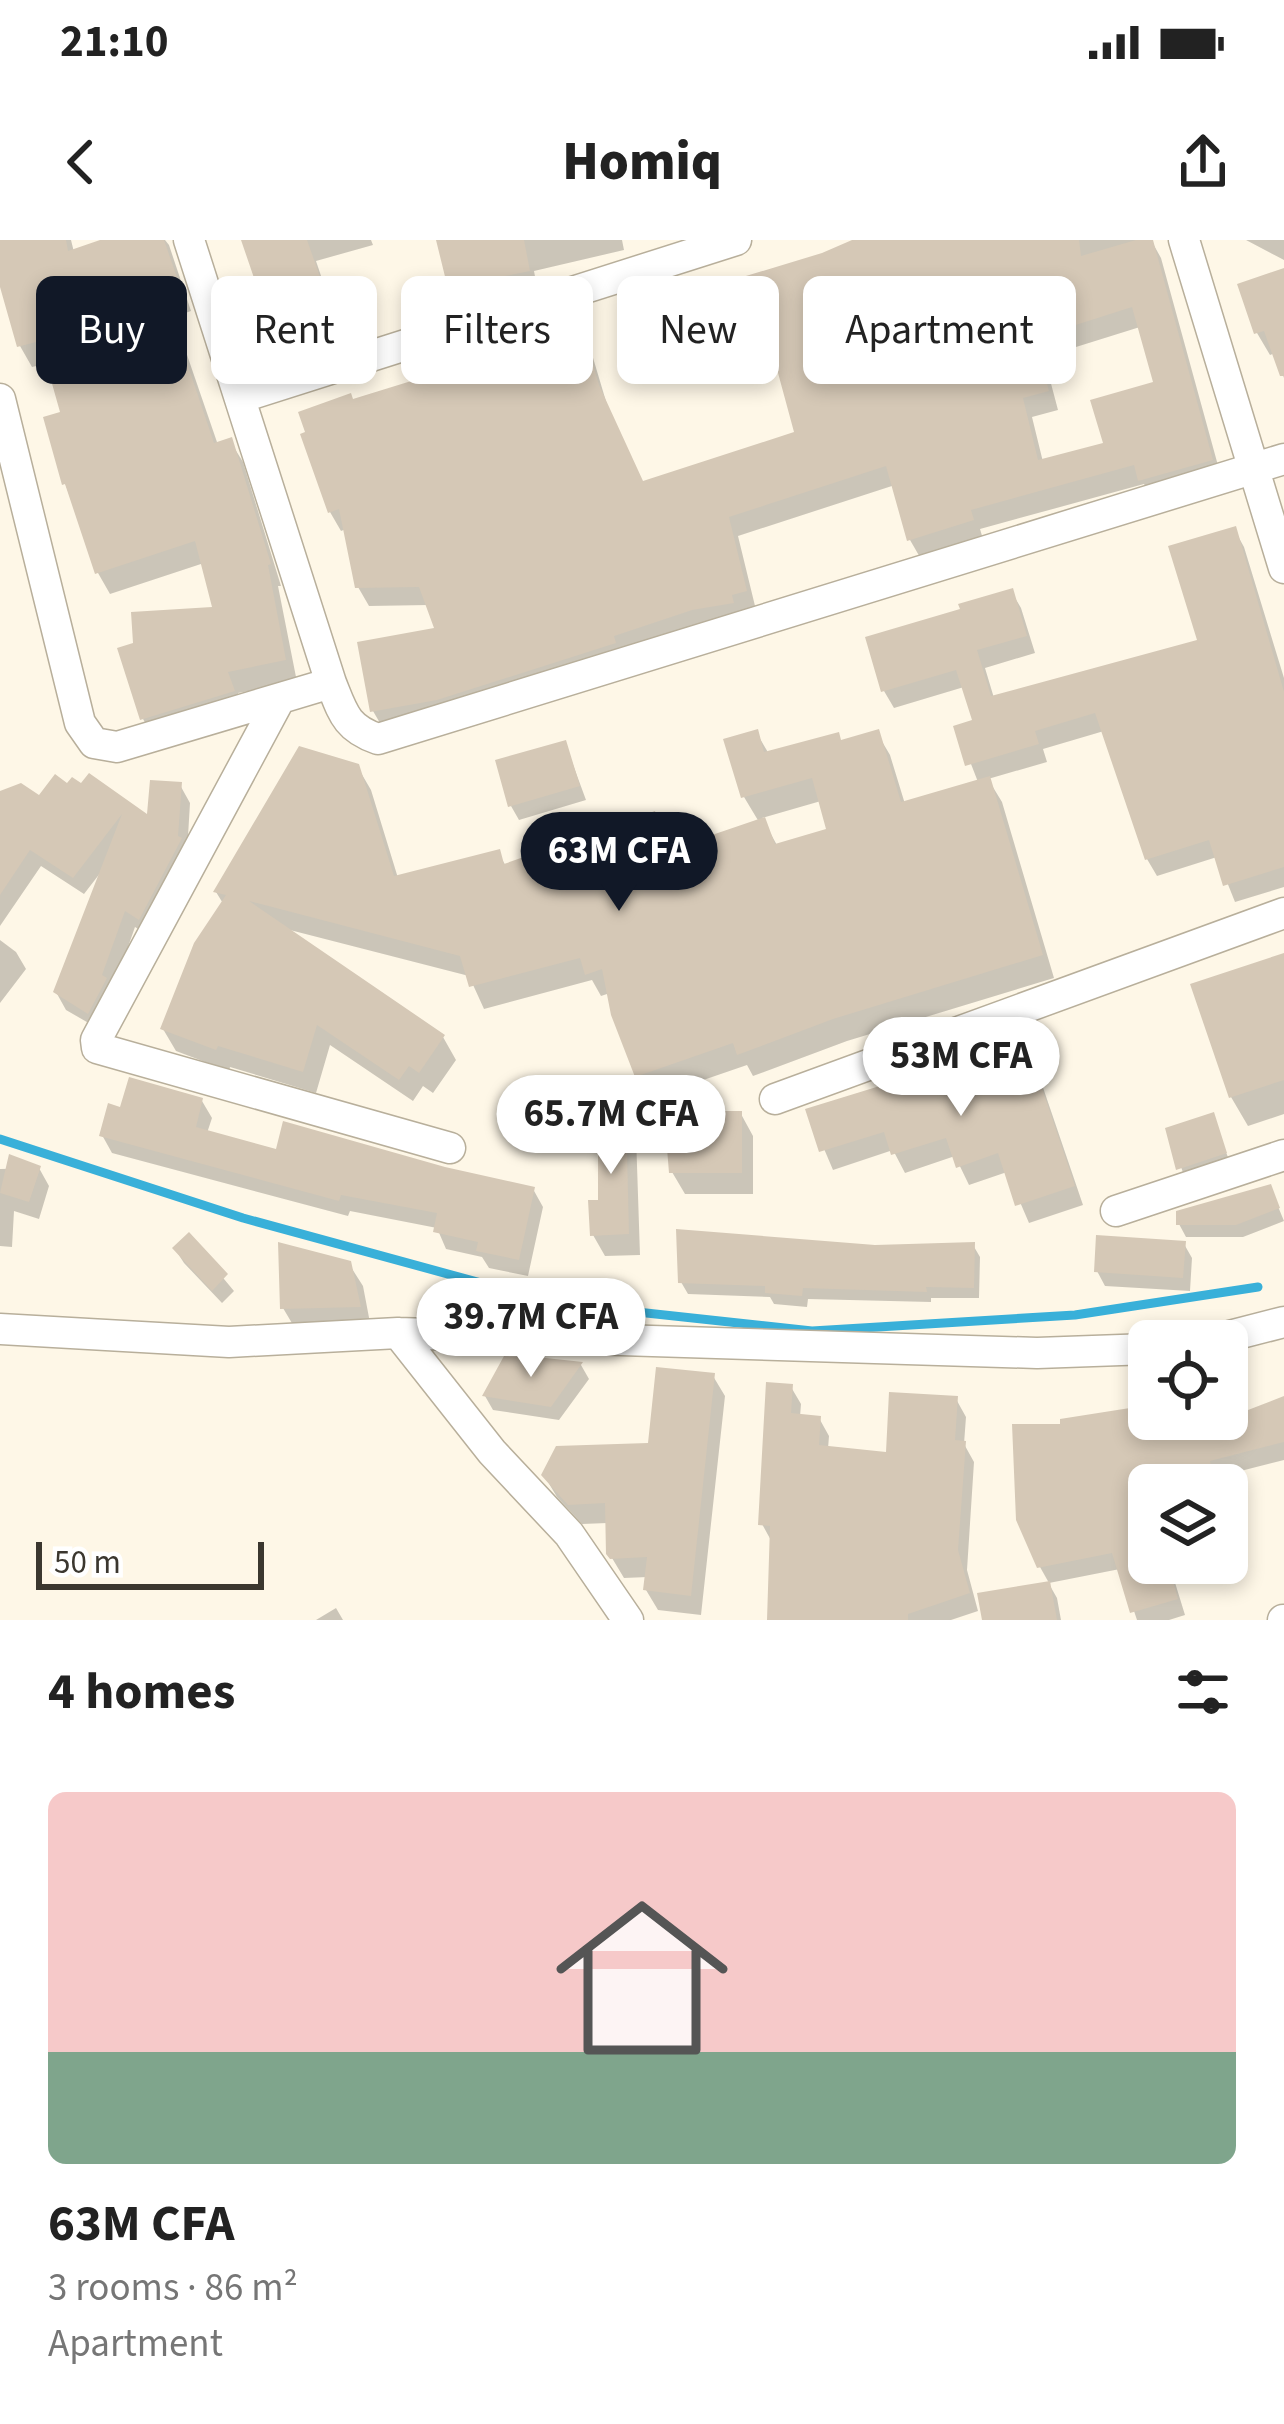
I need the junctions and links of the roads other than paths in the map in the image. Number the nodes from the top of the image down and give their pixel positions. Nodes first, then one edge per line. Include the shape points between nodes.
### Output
1 (189, 240) edge
2 (736, 240) edge
3 (1184, 240) edge
4 (242, 397) junction
5 (0, 399) edge
6 (1284, 459) edge
7 (1251, 469) junction
8 (1284, 568) edge
9 (331, 683) junction
10 (278, 701) junction
11 (1284, 913) edge
12 (775, 1099) dead end
13 (451, 1148) dead end
14 (1284, 1155) edge
15 (1116, 1211) dead end
16 (1284, 1322) edge
17 (1248, 1331) edge
18 (398, 1333) junction
19 (5, 1337) edge
20 (1128, 1350) edge
21 (628, 1620) edge

1 - 4 street
2 - 4 street
3 - 7 street
4 - 9 street
5 - 10 street via 80,723 94,743 117,747
6 - 7 street
7 - 8 street
7 - 9 street via 378,739 345,718
9 - 10 street
10 - 13 street via 97,1048
11 - 12 street
14 - 15 street
16 - 17 street
18 - 19 street via 229,1342 122,1333
18 - 20 street
18 - 21 street via 569,1534

